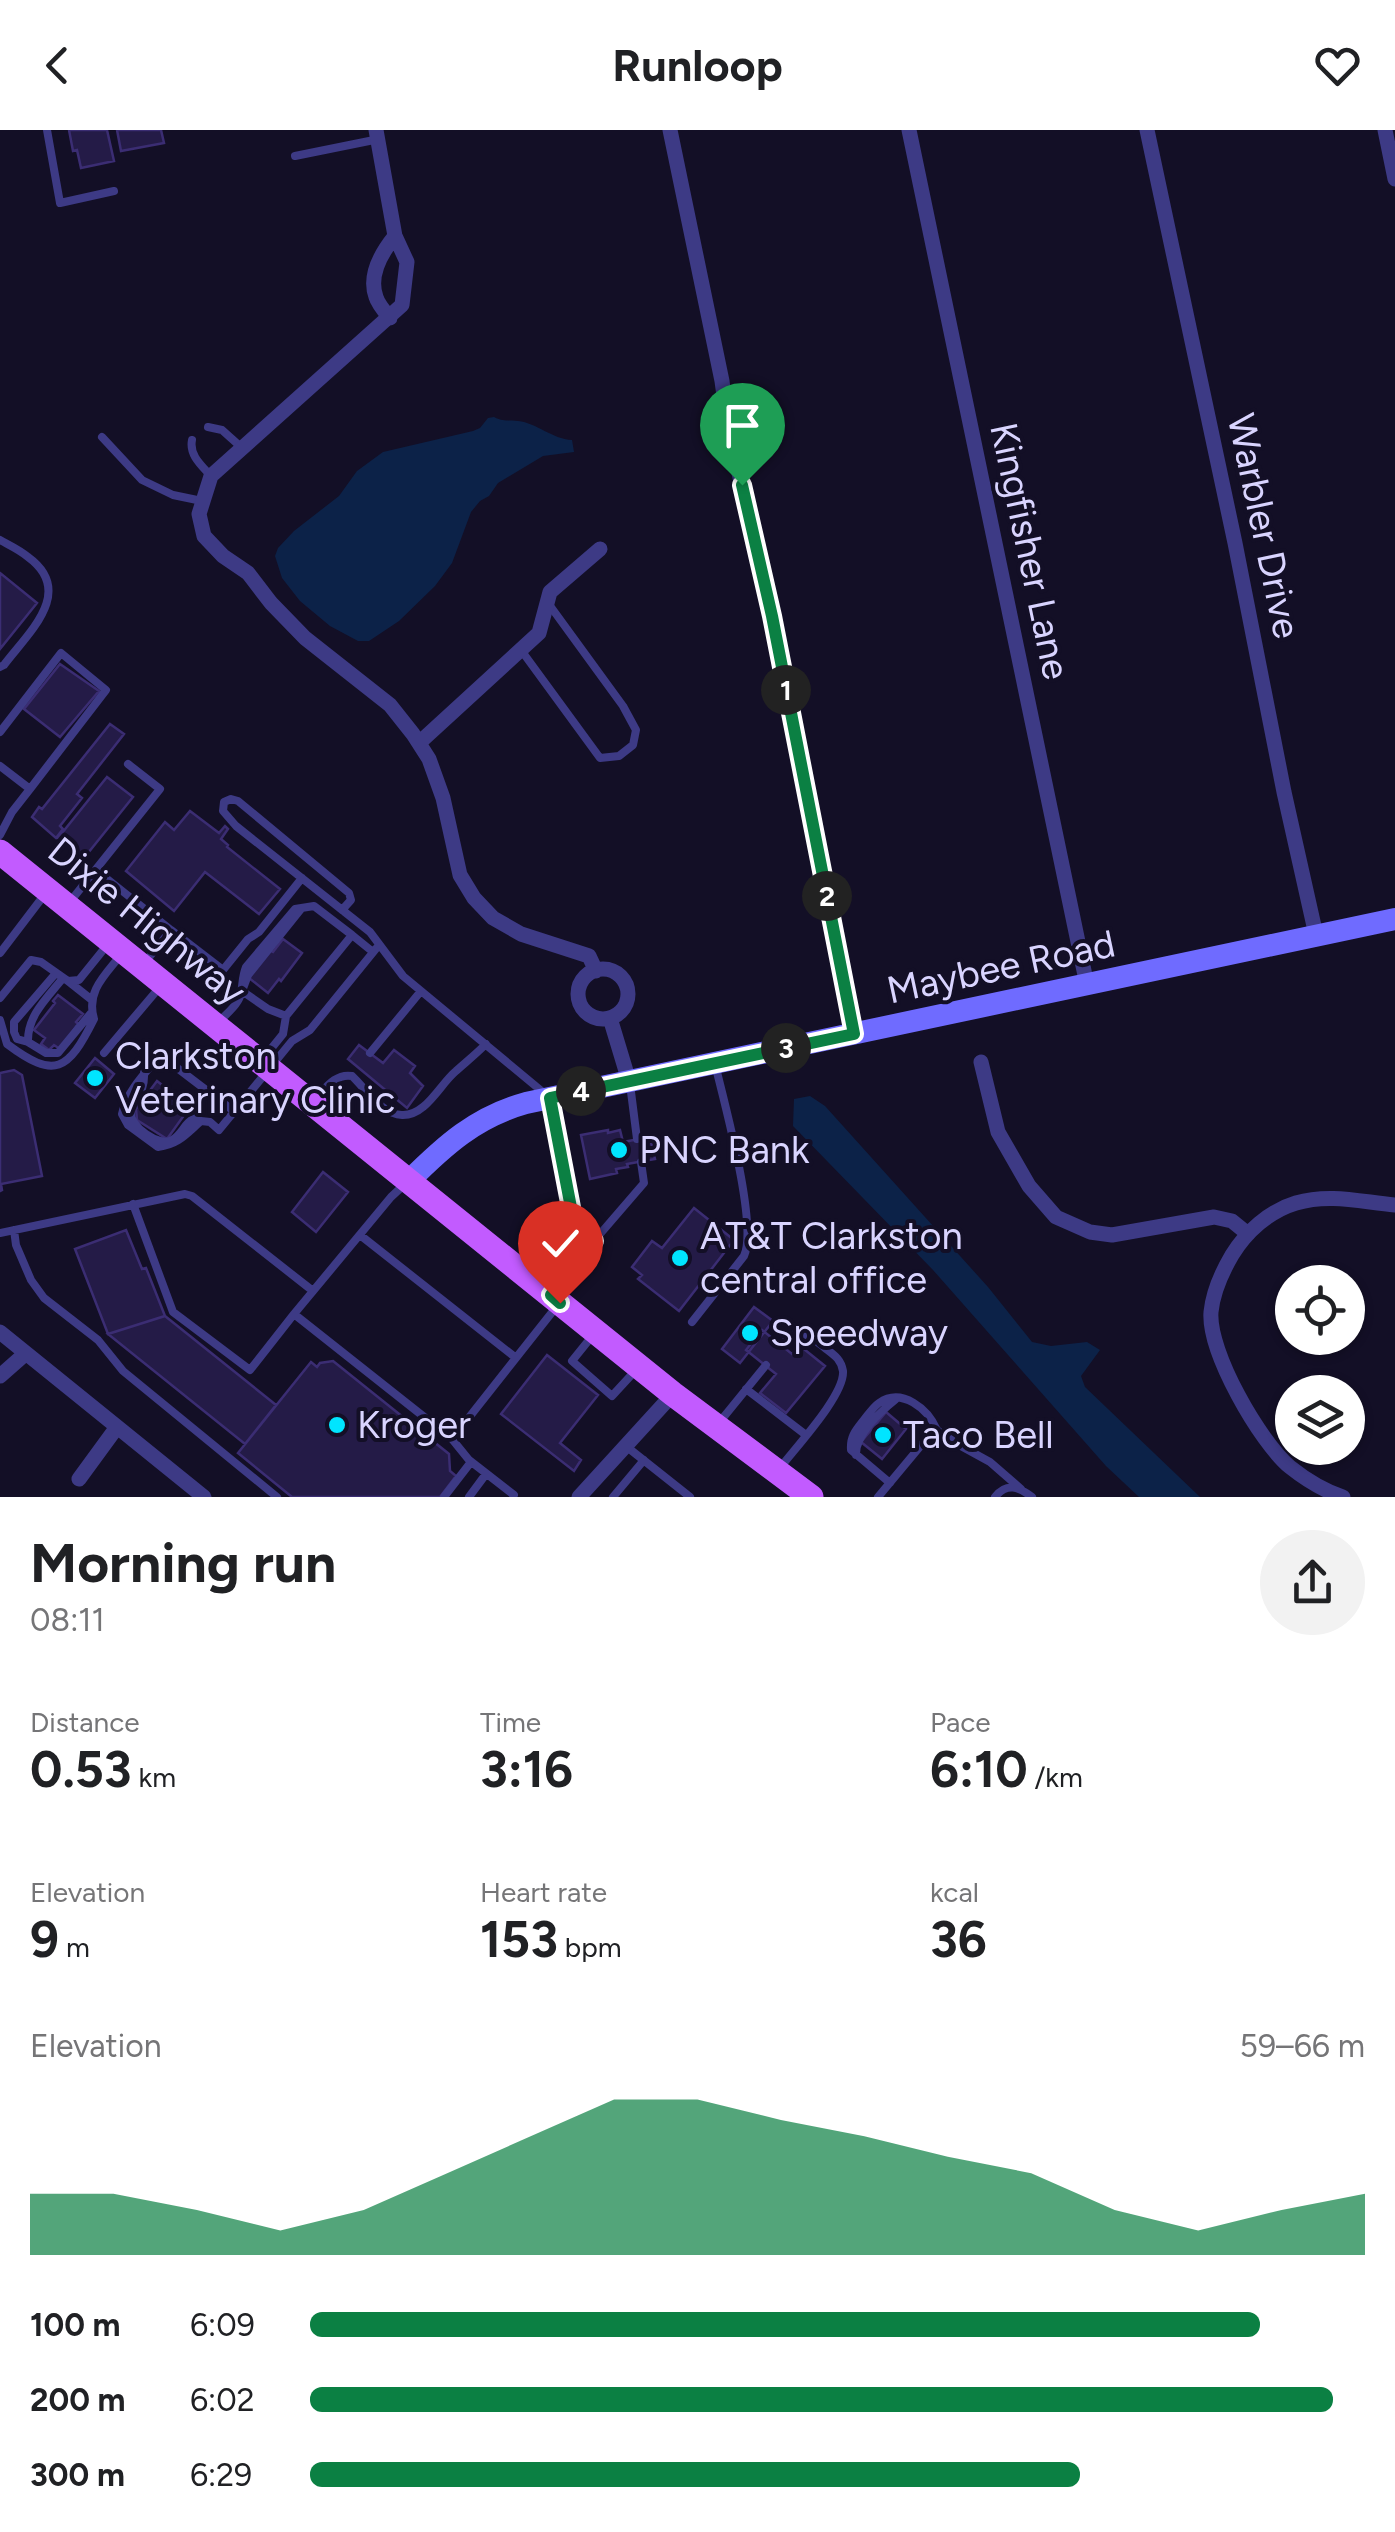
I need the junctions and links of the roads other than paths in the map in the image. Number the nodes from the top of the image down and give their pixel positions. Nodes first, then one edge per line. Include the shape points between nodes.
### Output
1 (47, 130) edge
2 (909, 130) edge
3 (1148, 130) edge
4 (1384, 130) edge
5 (674, 131) edge
6 (378, 135) edge
7 (295, 156) dead end
8 (1395, 179) edge
9 (114, 191) dead end
10 (395, 236) junction
11 (390, 318) junction
12 (208, 427) dead end
13 (102, 438) dead end
14 (192, 440) dead end
15 (241, 447) junction
16 (211, 476) junction
17 (202, 501) junction
18 (0, 540) edge
19 (600, 549) dead end
20 (548, 602) junction
21 (521, 650) junction
22 (0, 666) edge
23 (0, 732) edge
24 (419, 743) junction
25 (128, 764) dead end
26 (0, 766) edge
27 (30, 789) junction
28 (0, 834) edge
29 (0, 852) edge
30 (96, 870) junction
31 (302, 878) junction
32 (57, 898) junction
33 (342, 910) junction
34 (1395, 918) edge
35 (171, 930) junction
36 (352, 935) junction
37 (1316, 936) junction
38 (376, 948) junction
39 (126, 952) junction
40 (0, 953) edge
41 (596, 971) junction
42 (62, 977) junction
43 (164, 983) junction
44 (1087, 984) junction
45 (421, 991) junction
46 (242, 992) junction
47 (0, 998) edge
48 (92, 1000) junction
49 (91, 1013) junction
50 (286, 1016) junction
51 (610, 1018) junction
52 (0, 1020) edge
53 (216, 1025) junction
54 (854, 1034) junction
55 (28, 1042) junction
56 (486, 1044) junction
57 (104, 1053) dead end
58 (370, 1053) dead end
59 (981, 1062) dead end
60 (714, 1063) junction
61 (266, 1065) junction
62 (629, 1081) junction
63 (550, 1098) junction
64 (312, 1102) junction
65 (234, 1112) junction
66 (637, 1139) dead end
67 (641, 1162) dead end
68 (409, 1181) junction
69 (133, 1204) junction
70 (1395, 1205) edge
71 (14, 1230) junction
72 (0, 1232) edge
73 (1248, 1234) junction
74 (360, 1235) junction
75 (594, 1241) junction
76 (313, 1292) junction
77 (556, 1299) junction
78 (294, 1314) junction
79 (692, 1322) dead end
80 (0, 1332) edge
81 (596, 1332) junction
82 (781, 1345) dead end
83 (25, 1354) junction
84 (516, 1358) junction
85 (766, 1365) dead end
86 (640, 1366) junction
87 (0, 1376) edge
88 (746, 1389) junction
89 (673, 1394) junction
90 (716, 1426) junction
91 (117, 1427) junction
92 (937, 1430) junction
93 (806, 1434) junction
94 (452, 1440) junction
95 (626, 1446) junction
96 (644, 1460) junction
97 (472, 1462) junction
98 (777, 1472) junction
99 (486, 1474) junction
100 (80, 1479) dead end
101 (890, 1483) junction
102 (1022, 1489) junction
103 (204, 1497) edge
104 (277, 1497) edge
105 (444, 1497) edge
106 (468, 1497) edge
107 (513, 1497) edge
108 (579, 1497) edge
109 (613, 1497) edge
110 (690, 1497) edge
111 (811, 1497) edge
112 (878, 1497) edge
113 (995, 1497) edge
114 (1032, 1497) edge
115 (1343, 1497) edge

1 - 9 lane via 60,203
2 - 44 street, Kingfisher Lane
3 - 37 street, Warbler Drive
4 - 8 street
5 - 54 street
6 - 7 lane
6 - 10 street
10 - 11 street via 407,262 402,305
10 - 11 street via 377,262 375,282 375,296
11 - 15 street
12 - 15 lane
13 - 17 lane via 142,480
14 - 16 lane via 195,457
15 - 16 street
16 - 17 street
17 - 24 street via 199,514 210,545 248,573 305,638 390,705
18 - 22 lane via 31,558 50,594 46,610
19 - 20 street via 550,592
20 - 21 street via 539,633
20 - 21 lane via 623,706 636,730 633,745 619,756 600,758
21 - 24 street
23 - 27 lane via 62,653 106,690
24 - 41 street via 443,798 460,875 474,898 521,934 588,956
25 - 30 lane via 160,789
26 - 27 lane
27 - 28 lane
29 - 32 main road, Dixie Highway
30 - 32 lane
30 - 35 lane
31 - 33 lane
31 - 33 lane via 236,826 224,802 238,802 349,893
31 - 35 lane via 223,970
32 - 39 main road, Dixie Highway
32 - 40 lane
33 - 38 lane via 370,932
34 - 37 main road, Maybee Road
35 - 39 lane
36 - 38 lane
36 - 46 lane via 314,906 295,909 246,967
36 - 50 lane
37 - 44 main road, Maybee Road
38 - 45 lane
38 - 61 lane via 310,1030
39 - 42 lane via 79,980
39 - 43 main road, Dixie Highway
39 - 48 lane
41 - 51 street via 581,983 579,1002 591,1016
41 - 51 street via 615,972 627,988 625,1006
42 - 47 lane via 31,960
42 - 48 lane
42 - 55 lane via 32,1018
42 - 55 lane via 14,1022 17,1039
43 - 53 main road, Dixie Highway
43 - 57 lane
44 - 54 main road, Maybee Road
45 - 56 lane
45 - 58 lane
46 - 50 lane
46 - 53 lane
48 - 49 lane
49 - 52 lane via 94,1019 75,1052 52,1068 7,1044
49 - 55 lane via 58,1053
50 - 61 lane
51 - 62 street
53 - 61 main road, Dixie Highway
54 - 60 main road, Maybee Road
56 - 63 lane
56 - 64 lane via 412,1113 381,1105 355,1072 337,1077
59 - 73 street via 998,1132 1056,1217 1112,1235 1214,1216
60 - 62 main road, Maybee Road
60 - 79 lane via 749,1245
61 - 64 main road, Dixie Highway
61 - 65 lane
62 - 63 main road, Maybee Road
62 - 66 lane
63 - 68 main road, Maybee Road via 506,1108 465,1130
63 - 75 lane via 573,1218
64 - 68 main road, Dixie Highway
65 - 65 lane via 219,1130 201,1122 183,1140 158,1147 122,1114 157,1059
67 - 75 lane via 644,1182
68 - 74 lane
68 - 77 main road, Dixie Highway
69 - 71 lane
69 - 76 lane via 192,1196
69 - 78 lane via 173,1312 250,1370
70 - 73 street via 1336,1197 1297,1203
71 - 72 lane
71 - 104 lane via 44,1298
73 - 115 street via 1219,1280 1211,1311 1216,1348 1278,1454
74 - 76 lane
74 - 84 lane
75 - 77 lane
76 - 78 lane
77 - 81 main road, Dixie Highway
77 - 84 lane
78 - 94 lane
80 - 83 street
81 - 86 main road, Dixie Highway
81 - 86 lane via 572,1361 612,1396
82 - 93 lane via 798,1332 808,1335 843,1368 843,1382
83 - 87 street
83 - 91 street
84 - 94 lane
85 - 88 lane
86 - 89 main road, Dixie Highway
88 - 90 lane
88 - 93 lane
89 - 90 main road, Dixie Highway
89 - 95 street
90 - 98 main road, Dixie Highway
91 - 100 street
91 - 103 street
92 - 101 lane
92 - 101 lane via 909,1399 877,1404 850,1440 851,1450
92 - 102 lane
93 - 98 lane
94 - 97 lane
95 - 96 lane
95 - 108 street
96 - 109 lane
96 - 110 lane
97 - 99 lane
97 - 105 lane
98 - 111 main road, Dixie Highway
99 - 106 lane
99 - 107 lane
101 - 112 lane
102 - 113 lane via 1006,1487
102 - 114 lane

